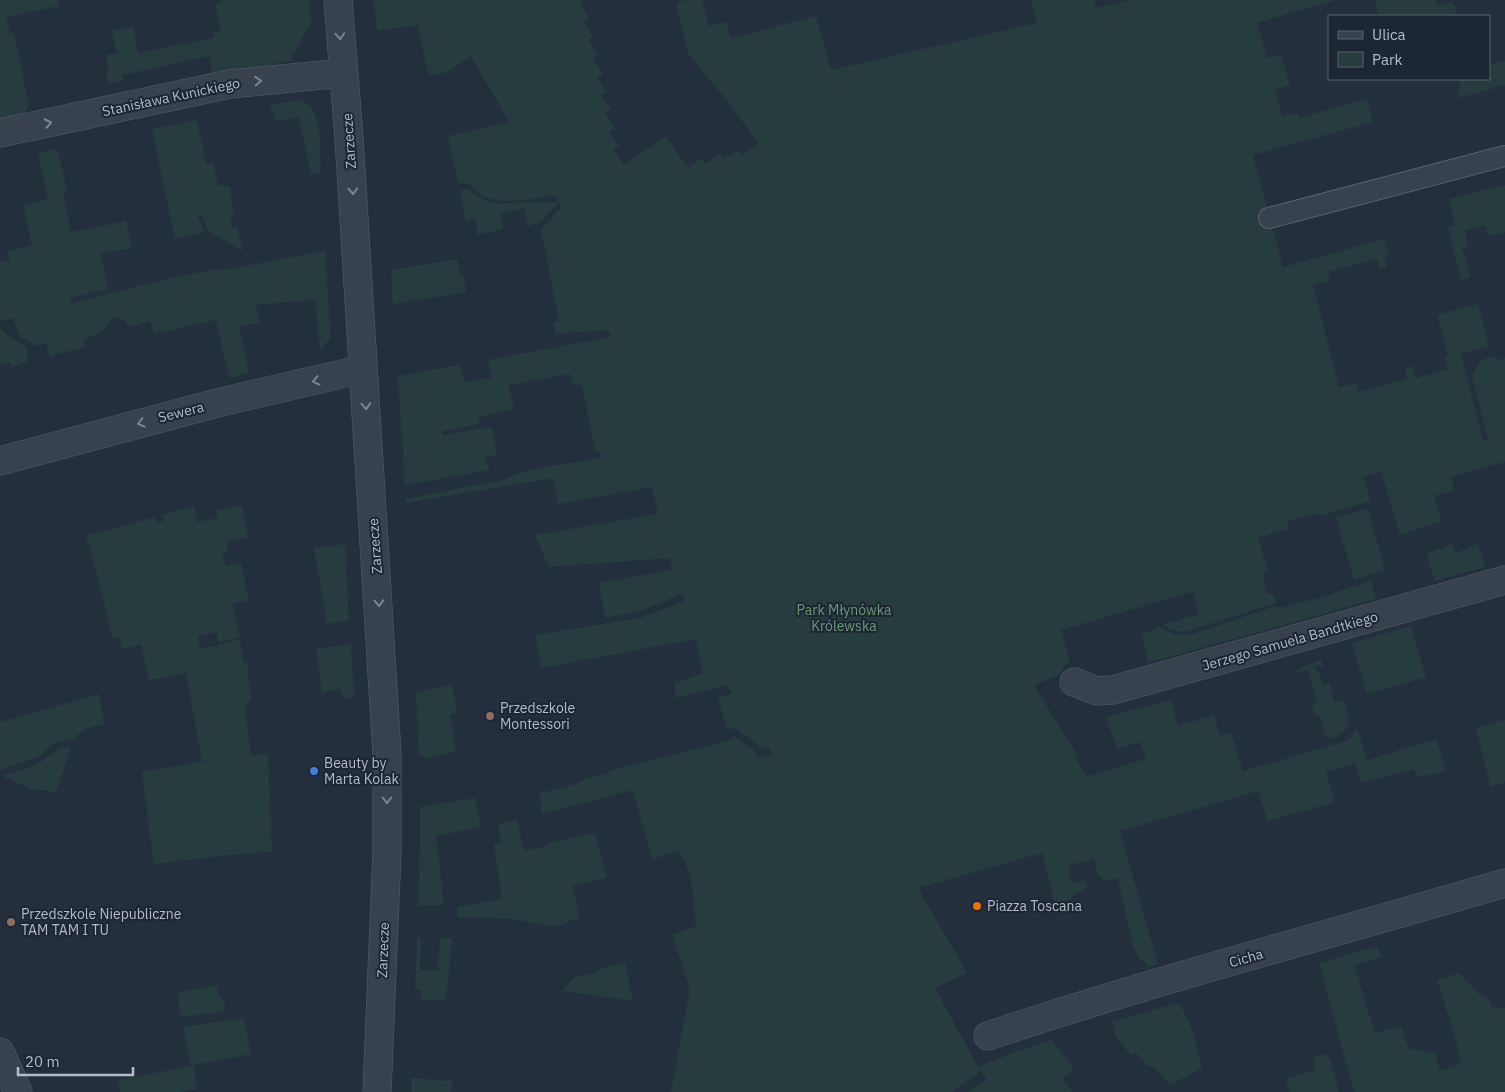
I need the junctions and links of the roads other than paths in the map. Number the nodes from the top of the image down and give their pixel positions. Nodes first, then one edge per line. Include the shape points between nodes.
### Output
1 (338, 0) edge
2 (343, 73) junction
3 (0, 133) edge
4 (1505, 156) edge
5 (1269, 218) dead end
6 (363, 370) junction
7 (0, 461) edge
8 (1505, 580) edge
9 (1074, 682) dead end
10 (1505, 883) edge
11 (988, 1036) dead end
12 (0, 1052) edge
13 (18, 1092) edge
14 (377, 1092) edge

1 -> 2 street, Zarzecze
3 -> 2 street, Stanisława Kunickiego via 230,84
2 -> 6 street, Zarzecze via 350,138
4 - 5 lane
6 -> 7 street, Sewera via 221,402
6 -> 14 street, Zarzecze via 387,754 387,851
8 - 9 street, Jerzego Samuela Bandtkiego via 1113,690 1097,691
10 - 11 street, Cicha via 1185,975
12 - 13 street

